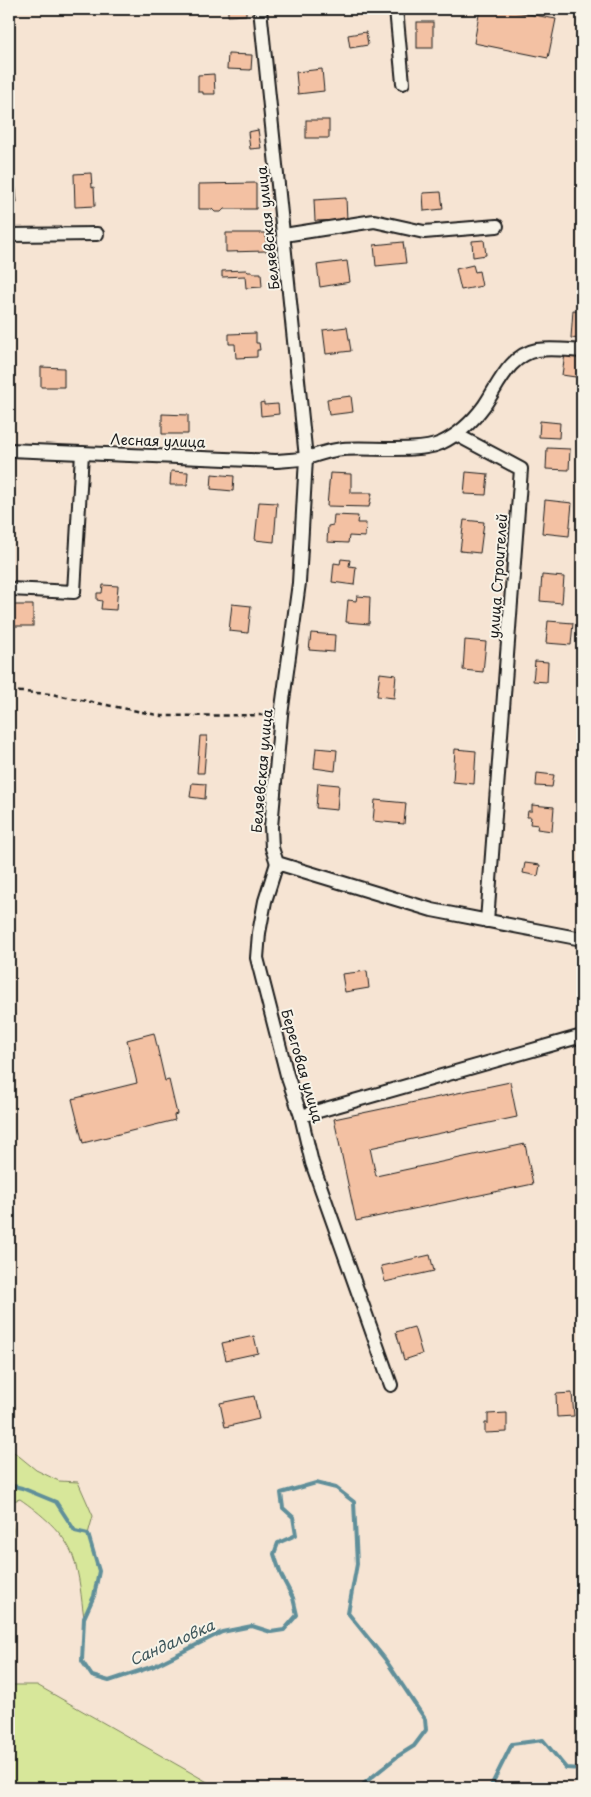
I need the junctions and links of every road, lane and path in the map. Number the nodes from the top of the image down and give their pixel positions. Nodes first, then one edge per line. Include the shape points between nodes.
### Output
1 (260, 9) edge
2 (396, 9) edge
3 (403, 83) dead end
4 (497, 226) dead end
5 (97, 234) dead end
6 (9, 235) edge
7 (284, 235) junction
8 (582, 351) edge
9 (457, 435) junction
10 (9, 450) edge
11 (306, 451) junction
12 (82, 453) junction
13 (9, 589) edge
14 (9, 691) edge
15 (281, 715) junction
16 (277, 863) junction
17 (487, 921) junction
18 (582, 940) edge
19 (582, 1036) edge
20 (301, 1116) junction
21 (391, 1385) dead end

1 - 7 street, Беляевская улица
2 - 3 street
4 - 7 street via 424,232 374,221
5 - 6 street
7 - 11 street, Беляевская улица
8 - 9 street via 536,350 524,354 507,371 483,408
9 - 11 street, Лесная улица via 423,447
9 - 17 street, улица Строителей via 521,469
10 - 12 street, Лесная улица
11 - 12 street, Лесная улица via 276,461
11 - 15 street, Беляевская улица via 298,583
12 - 13 street via 74,592
14 - 15 path via 51,694 162,716
15 - 16 street, Беляевская улица via 271,827
16 - 17 street via 432,910
16 - 20 street, Береговая улица via 265,901 257,958
17 - 18 street
19 - 20 street
20 - 21 street, Береговая улица via 312,1163

